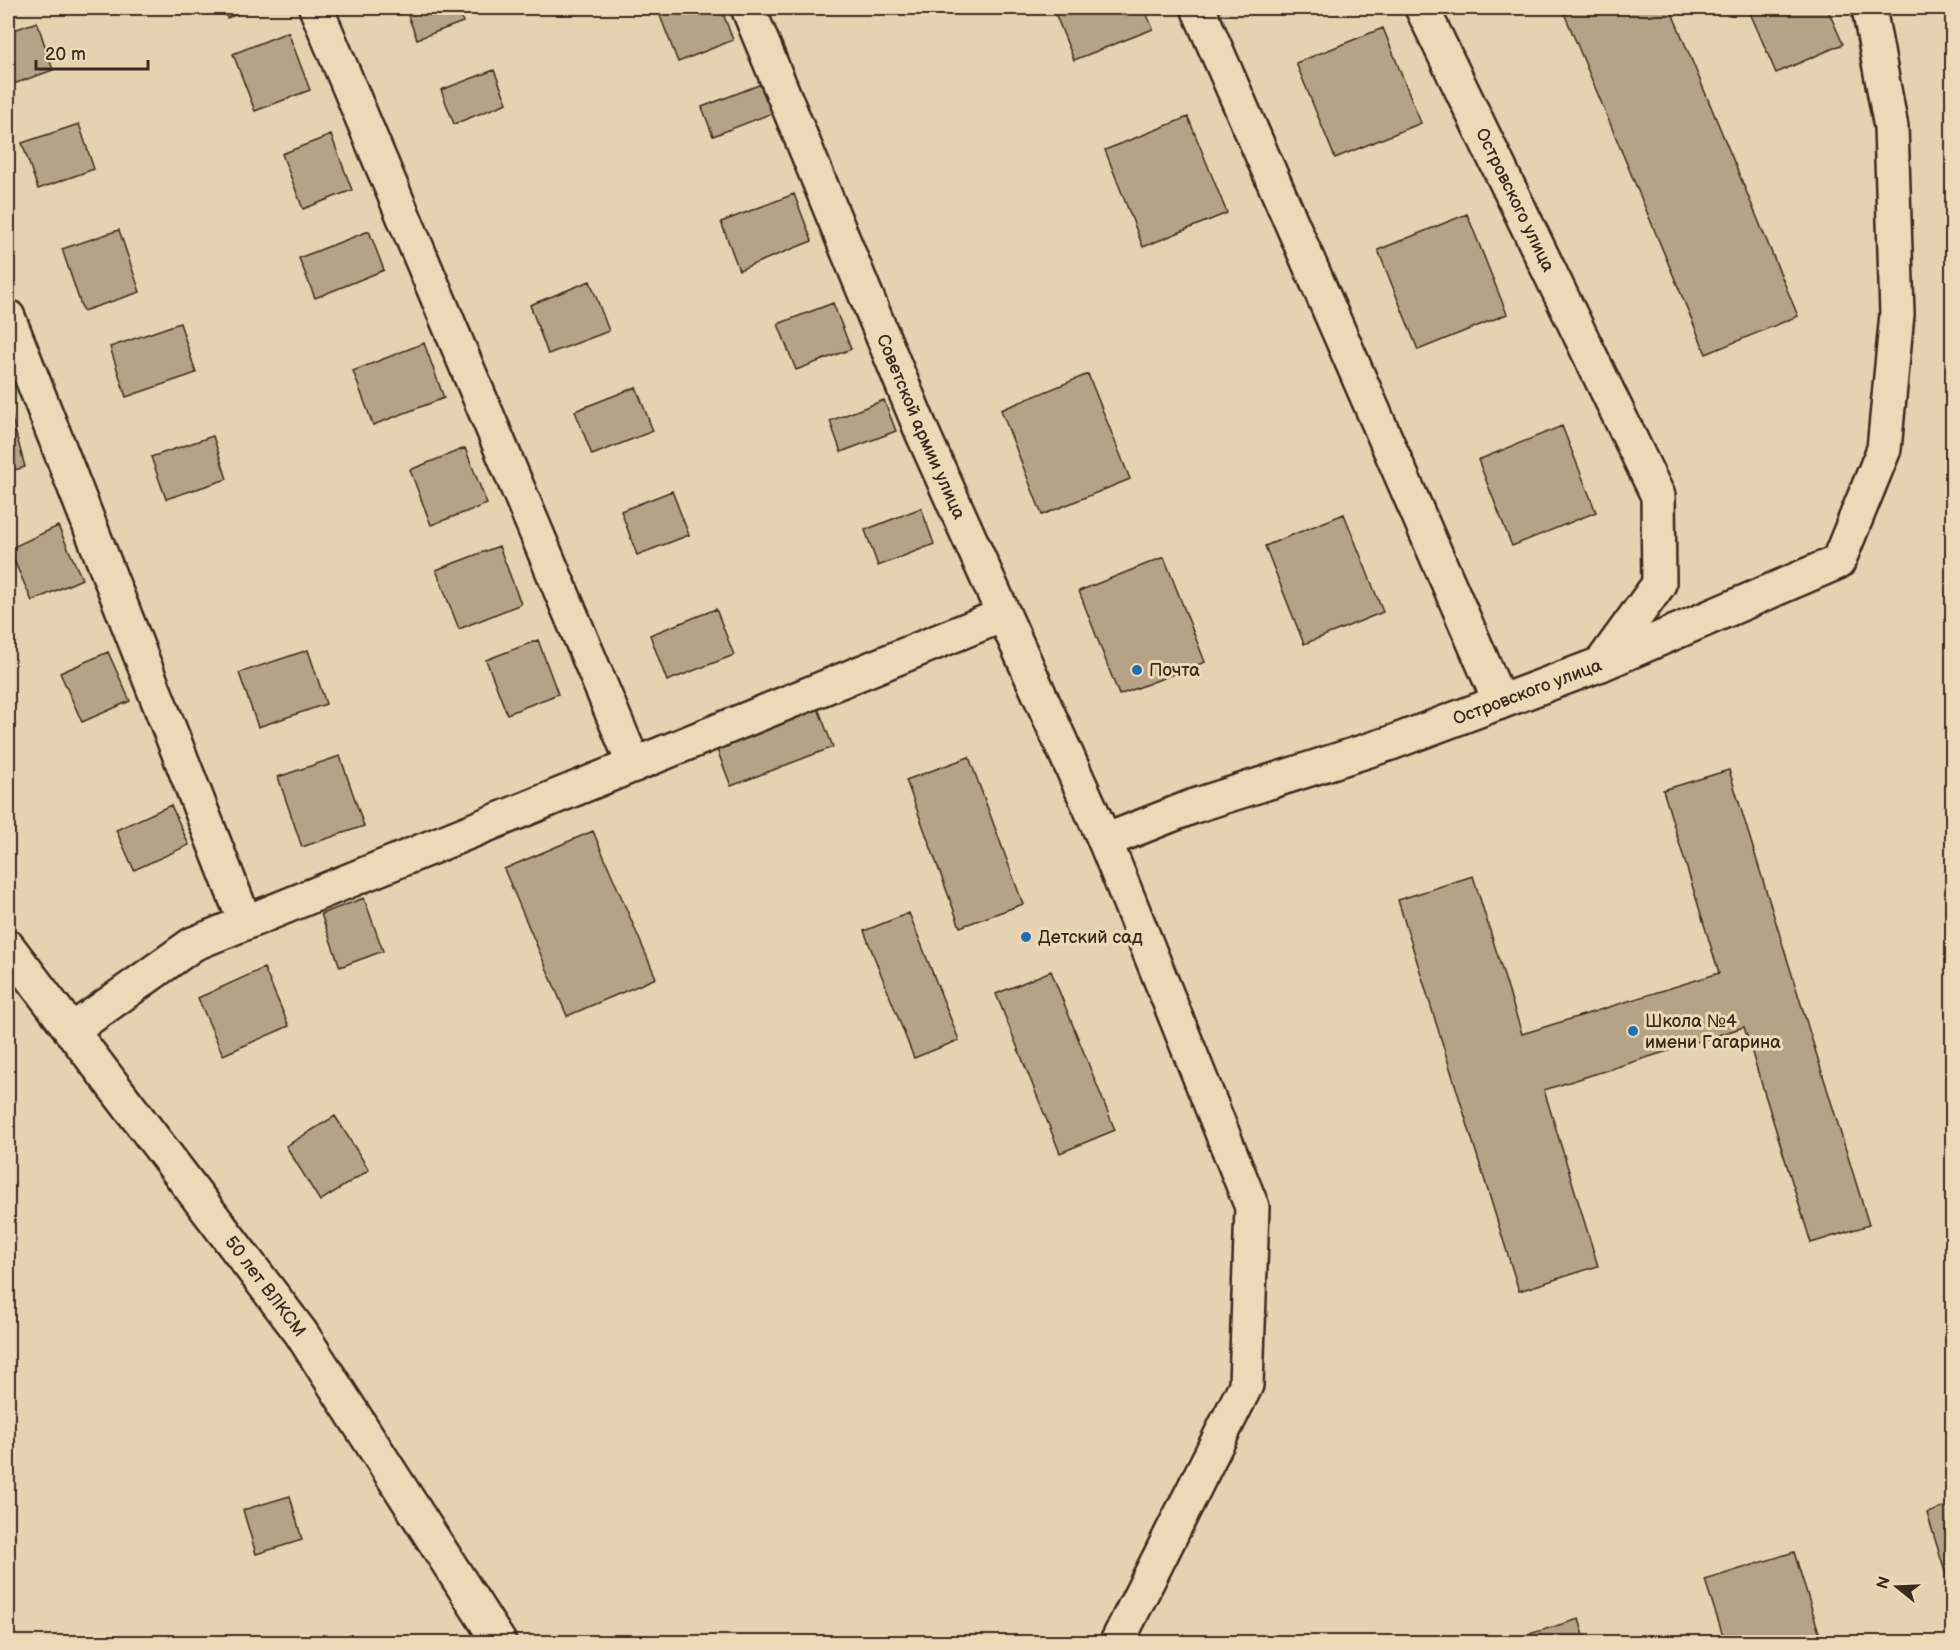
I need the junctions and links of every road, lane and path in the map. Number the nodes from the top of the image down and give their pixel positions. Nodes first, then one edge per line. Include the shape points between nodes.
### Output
1 (316, 8) edge
2 (748, 8) edge
3 (1198, 8) edge
4 (1422, 8) edge
5 (1869, 8) edge
6 (8, 317) edge
7 (1003, 615) junction
8 (1601, 664) junction
9 (1500, 702) junction
10 (634, 765) junction
11 (1105, 841) junction
12 (245, 922) junction
13 (8, 946) edge
14 (71, 1031) junction
15 (499, 1642) edge
16 (1117, 1642) edge

1 - 10 street
2 - 7 street, Советской армии улица via 922,432
3 - 9 street
4 - 8 street, Островского улица via 1658,496 1659,584
5 - 8 street via 1891,127 1897,314 1884,449 1838,562
6 - 12 street
7 - 10 street
7 - 11 street, Советской армии улица
8 - 9 street, Островского улица
9 - 11 street, Островского улица via 1391,743 1194,806
10 - 12 street
11 - 16 street, Советской армии улица via 1252,1207 1246,1385
12 - 14 street via 193,944
13 - 14 street, 50 лет ВЛКСМ
14 - 15 street, 50 лет ВЛКСМ via 301,1334

